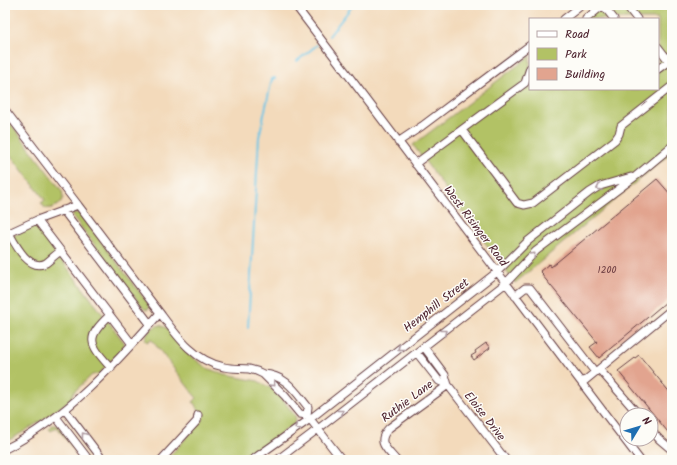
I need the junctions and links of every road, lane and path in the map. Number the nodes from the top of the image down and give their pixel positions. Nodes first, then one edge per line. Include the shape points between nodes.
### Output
1 (295, 5) edge
2 (582, 5) edge
3 (603, 5) edge
4 (626, 5) edge
5 (565, 18) edge
6 (587, 18) edge
7 (613, 18) edge
8 (636, 18) edge
9 (529, 46) edge
10 (659, 47) edge
11 (670, 63) edge
12 (659, 68) edge
13 (529, 72) edge
14 (672, 86) edge
15 (5, 110) edge
16 (462, 130) junction
17 (398, 142) junction
18 (672, 146) edge
19 (415, 164) junction
20 (636, 176) junction
21 (78, 205) junction
22 (63, 210) junction
23 (37, 220) junction
24 (7, 235) edge
25 (61, 250) junction
26 (497, 272) junction
27 (506, 283) junction
28 (515, 296) junction
29 (672, 309) edge
30 (160, 313) junction
31 (110, 316) junction
32 (150, 324) junction
33 (132, 344) junction
34 (424, 347) junction
35 (417, 353) junction
36 (111, 368) junction
37 (597, 371) junction
38 (263, 374) junction
39 (582, 383) junction
40 (448, 385) junction
41 (631, 407) edge
42 (65, 410) junction
43 (198, 414) dead end
44 (56, 417) junction
45 (308, 417) junction
46 (318, 429) junction
47 (659, 439) edge
48 (5, 449) edge
49 (672, 450) edge
50 (89, 460) edge
51 (103, 460) edge
52 (161, 460) edge
53 (252, 460) edge
54 (276, 460) edge
55 (342, 460) edge
56 (396, 460) edge
57 (506, 460) edge
58 (640, 460) edge

1 - 17 street, West Risinger Road
2 - 5 street
3 - 6 street
3 - 7 street
4 - 8 street
9 - 17 street
10 - 11 street
11 - 12 street
13 - 16 street via 526,83
14 - 16 street via 621,126 615,140 533,203 524,205 517,203
15 - 21 street
16 - 19 street
17 - 19 street, West Risinger Road
18 - 20 street, Hemphill Street
19 - 26 street, West Risinger Road
20 -> 26 street, Hemphill Street via 600,186 590,192 528,241
27 -> 20 street, Hemphill Street via 536,252
21 - 22 street
21 - 30 street
22 - 23 street
22 - 32 street
23 - 24 street
23 - 25 street
24 - 25 street via 24,257 38,264 44,263
25 - 31 street
26 - 27 street, West Risinger Road
26 -> 45 street, Hemphill Street
27 - 28 street, West Risinger Road
34 -> 27 street, Hemphill Street
28 - 37 street via 525,288 530,288
28 - 39 street, West Risinger Road
29 - 37 street
30 - 32 street
30 - 38 street via 194,354 224,367 250,369
31 - 33 street
31 - 36 street via 99,325 92,341 96,351
32 - 33 street
33 - 36 street
34 - 35 street, Hemphill Street
34 - 40 street, Eloise Drive via 445,375
35 - 40 street, Eloise Drive via 439,381
46 -> 35 street, Hemphill Street
36 - 42 street
37 - 39 street
37 - 41 street
38 -> 45 street via 300,414
38 - 45 street via 273,374 284,380 308,407
39 - 58 street, West Risinger Road
40 - 56 street, Ruthie Lane via 389,428 382,437 384,445
40 - 57 street, Eloise Drive
42 - 44 street
51 -> 42 street
43 - 52 street via 197,421
44 - 48 street
44 - 50 street
45 - 46 street
45 -> 53 street, Hemphill Street
46 - 54 street, Hemphill Street
46 - 55 street
47 - 49 street

